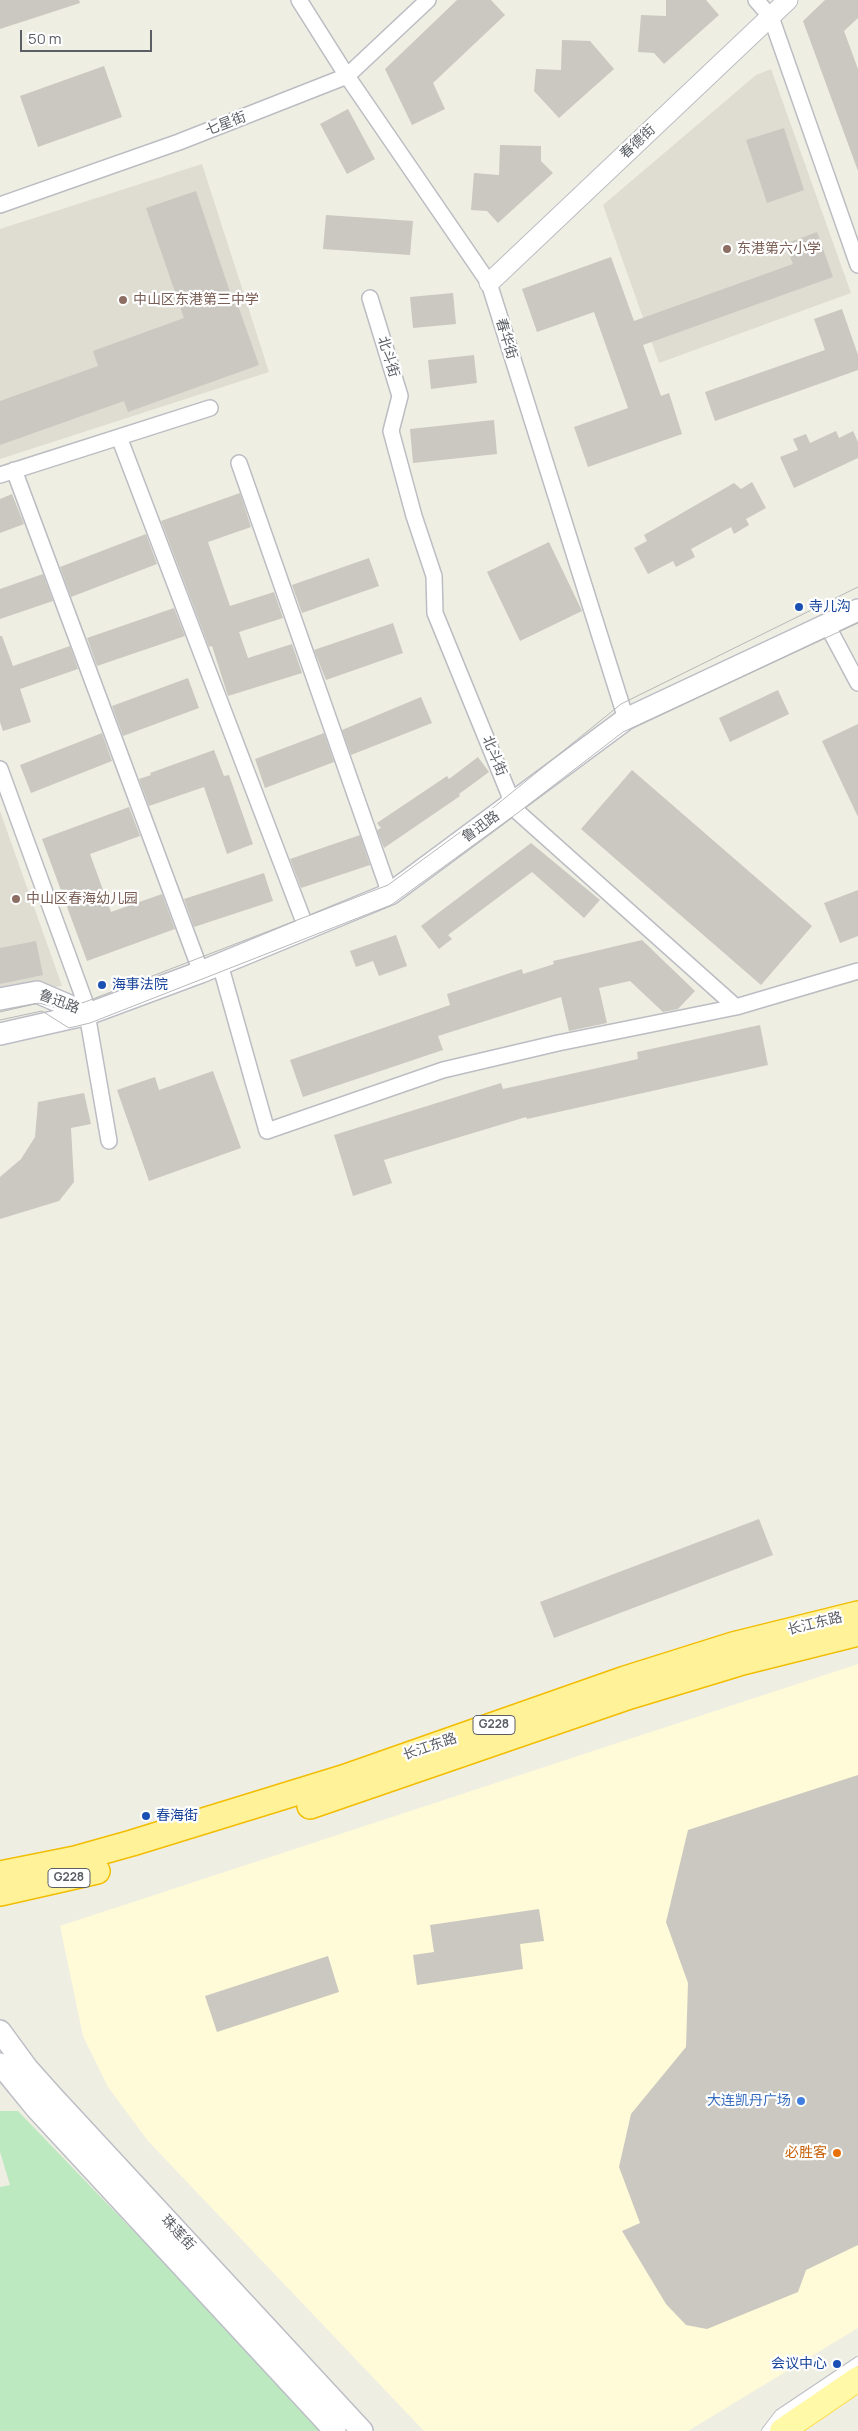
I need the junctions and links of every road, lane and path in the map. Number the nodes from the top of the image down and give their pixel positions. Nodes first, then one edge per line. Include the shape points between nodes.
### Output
1 (300, 0) edge
2 (428, 0) edge
3 (756, 0) edge
4 (788, 0) edge
5 (771, 17) junction
6 (347, 76) junction
7 (0, 205) edge
8 (858, 264) edge
9 (488, 283) junction
10 (370, 298) dead end
11 (210, 408) dead end
12 (119, 437) junction
13 (239, 463) dead end
14 (7, 473) edge
15 (858, 610) edge
16 (827, 625) junction
17 (858, 683) edge
18 (626, 719) junction
19 (0, 769) edge
20 (510, 805) junction
21 (390, 894) junction
22 (307, 930) junction
23 (211, 968) junction
24 (858, 971) edge
25 (0, 999) edge
26 (736, 1006) junction
27 (88, 1014) junction
28 (0, 1034) edge
29 (109, 1141) dead end
30 (858, 1614) edge
31 (858, 1633) edge
32 (0, 1874) edge
33 (0, 1893) edge
34 (0, 2031) edge
35 (0, 2064) edge
36 (858, 2361) edge
37 (858, 2379) edge
38 (335, 2431) edge
39 (362, 2431) edge
40 (766, 2431) edge
41 (782, 2431) edge

1 - 6 street, 春华街
2 - 6 street, 七星街
3 - 5 street
4 - 5 street, 春德街
5 - 8 street
5 - 9 street, 春德街
6 - 7 street, 七星街 via 179,142
6 - 9 street, 春华街
9 - 18 street, 春华街
10 - 20 street, 北斗街 via 400,396 391,431 434,576 435,613 509,794
11 - 12 street
12 - 14 street
12 - 22 street
13 - 21 street
14 - 23 street
15 - 16 main road, 鲁迅路
16 - 17 street
16 - 18 main road, 鲁迅路
18 - 20 main road, 鲁迅路
19 - 27 street
20 - 21 main road, 鲁迅路
20 - 26 street
21 - 22 main road, 鲁迅路
22 - 23 main road, 鲁迅路
23 - 26 street via 267,1131 443,1070
23 - 27 main road, 鲁迅路
24 - 26 street
25 - 27 main road, 鲁迅路 via 37,992
27 - 28 main road, 鲁迅路
27 - 29 street
30 - 32 highway, 长江东路 / G228 via 732,1645 343,1778 141,1840 75,1859
31 - 33 highway, 长江东路 / G228 via 739,1663 630,1696 348,1794 137,1859 80,1876
34 - 39 main road, 珠莲街 via 52,2096
35 - 38 main road, 珠莲街 via 36,2108
36 - 40 lane via 779,2414
37 - 41 main road

